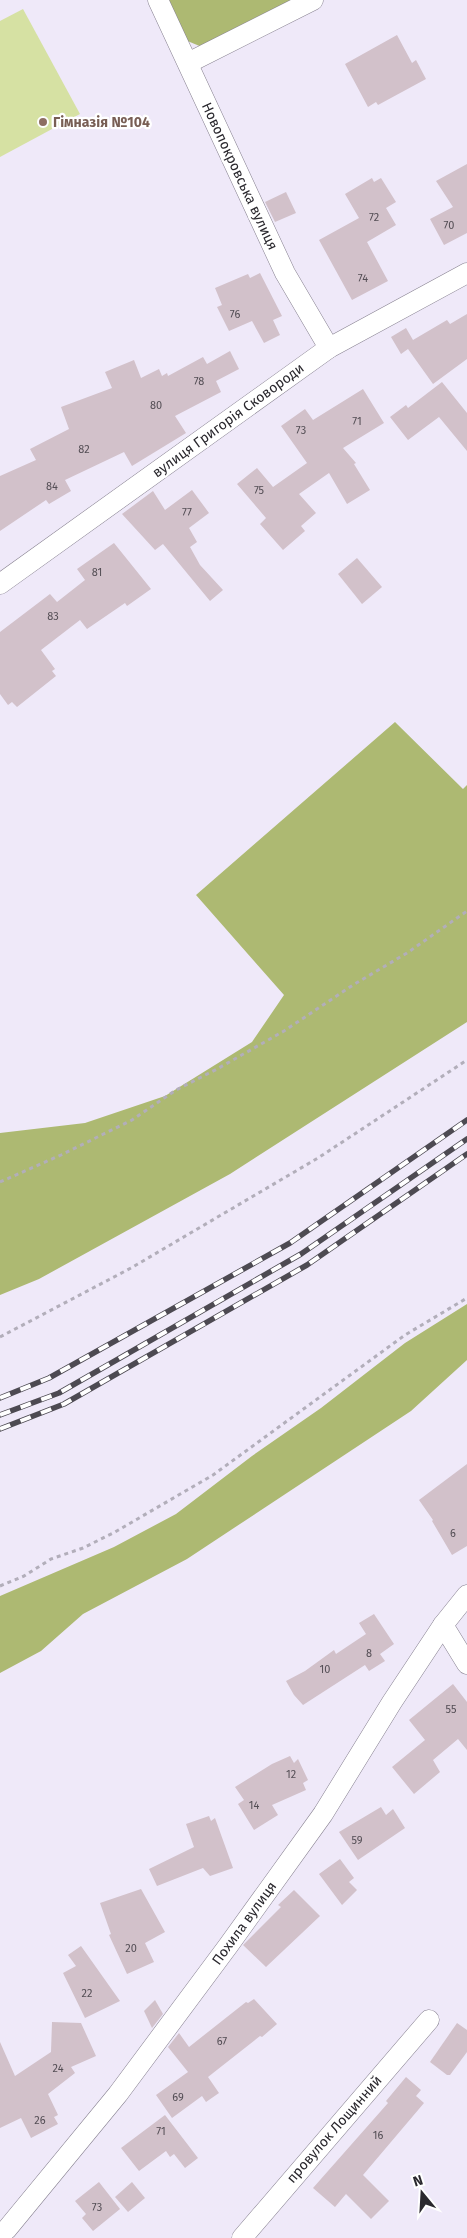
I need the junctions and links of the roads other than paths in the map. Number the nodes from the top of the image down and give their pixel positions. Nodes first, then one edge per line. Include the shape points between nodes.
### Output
1 (158, 0) edge
2 (313, 0) edge
3 (188, 63) junction
4 (467, 273) edge
5 (329, 348) junction
6 (0, 584) edge
7 (467, 1595) edge
8 (443, 1625) junction
9 (467, 1664) edge
10 (429, 2020) dead end
11 (0, 2235) edge
12 (242, 2238) edge

1 - 3 street, Новопокровська вулиця
2 - 3 street
3 - 5 street, Новопокровська вулиця via 285,273
4 - 5 street, вулиця Григорія Сковороди
5 - 6 street, вулиця Григорія Сковороди
7 - 8 street, Похила вулиця
8 - 9 street
8 - 11 street, Похила вулиця via 323,1814 228,1946 118,2094
10 - 12 street, провулок Лощинний

